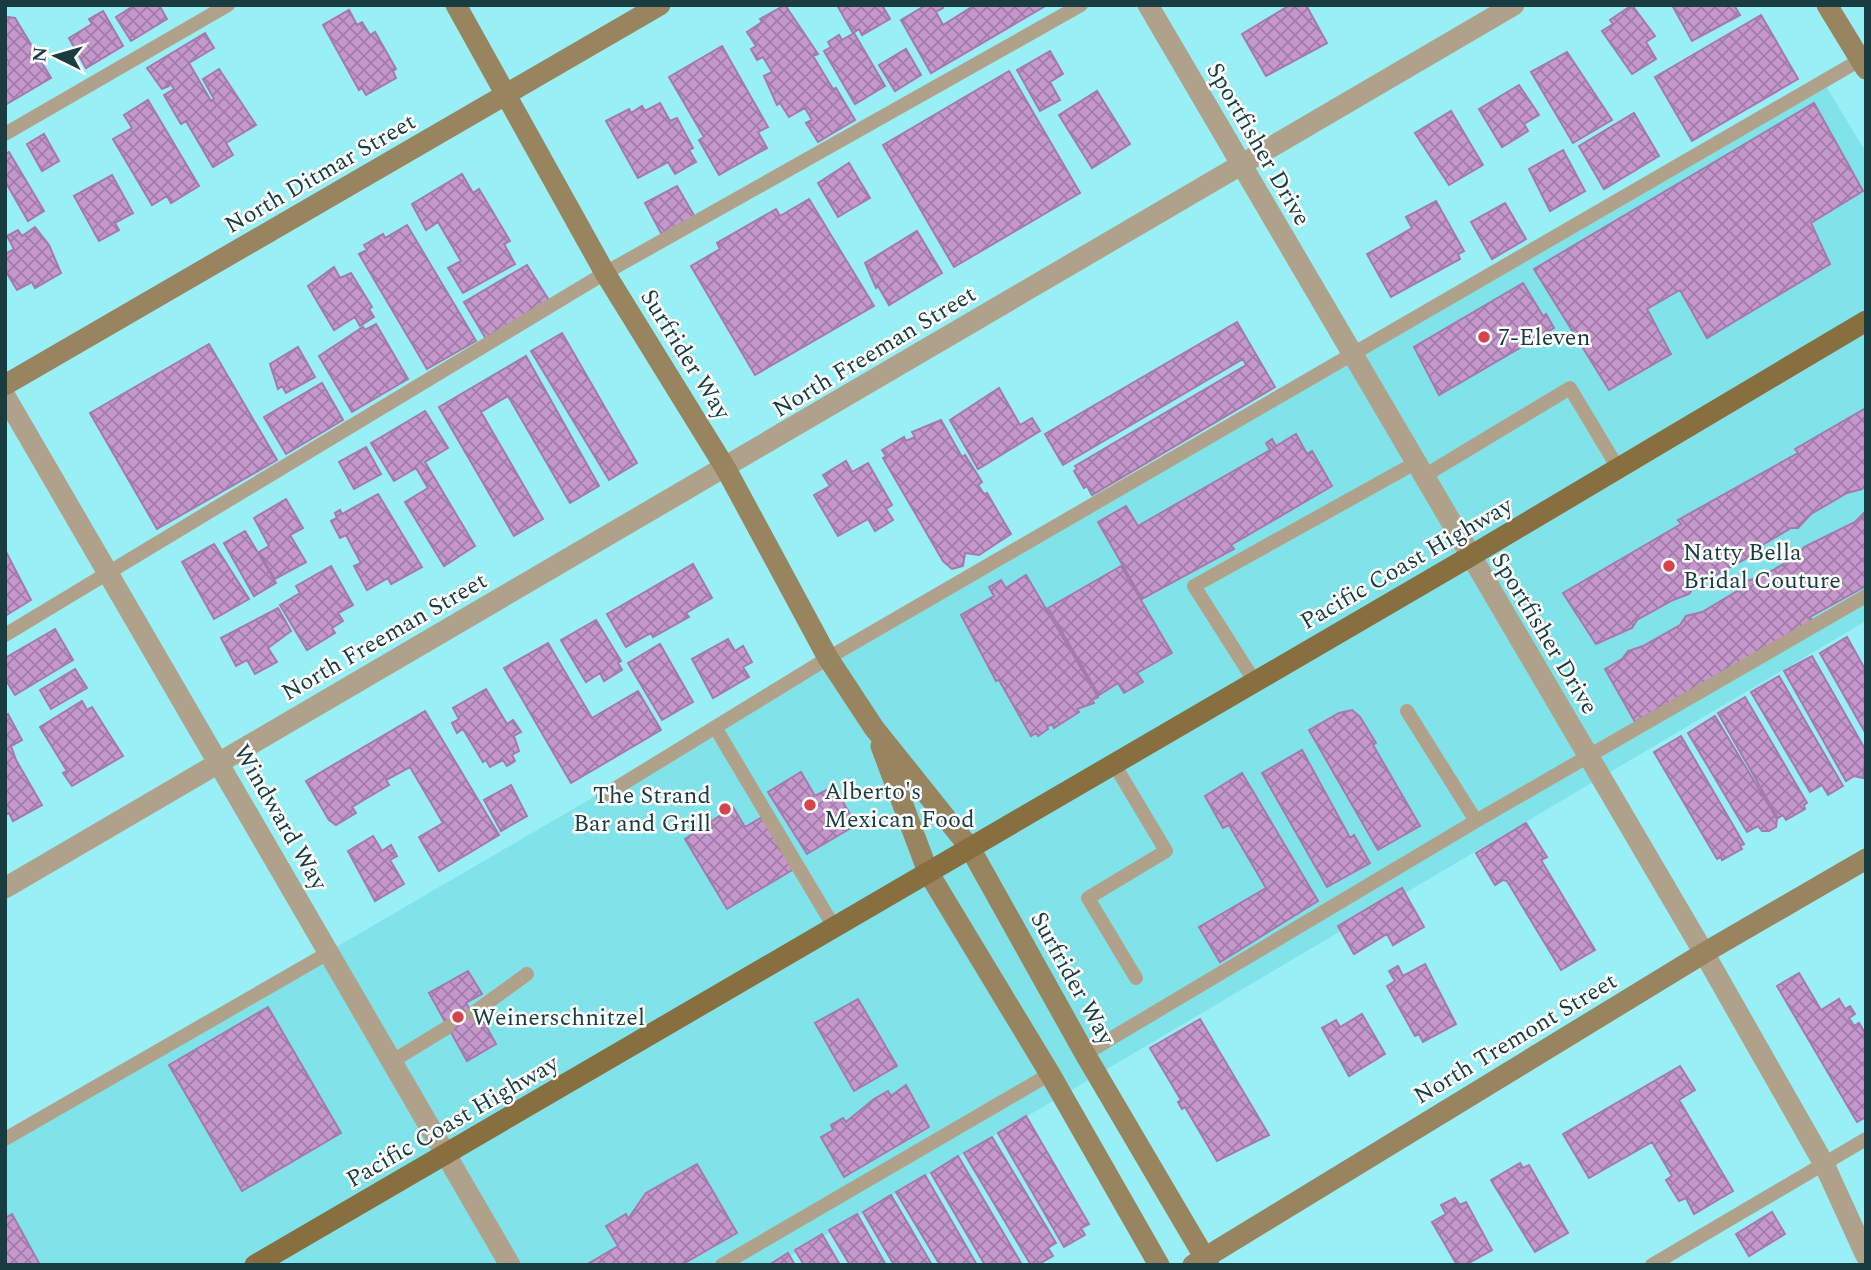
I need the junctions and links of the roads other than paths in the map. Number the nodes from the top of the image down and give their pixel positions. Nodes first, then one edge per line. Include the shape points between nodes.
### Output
1 (228, 5) edge
2 (456, 5) edge
3 (660, 5) edge
4 (1081, 5) edge
5 (1148, 5) edge
6 (1514, 5) edge
7 (1827, 5) edge
8 (1863, 65) edge
9 (506, 96) junction
10 (5, 134) edge
11 (1241, 165) junction
12 (605, 273) junction
13 (1866, 321) edge
14 (1352, 354) junction
15 (5, 385) edge
16 (5, 396) edge
17 (1618, 468) junction
18 (726, 469) junction
19 (1420, 469) junction
20 (1469, 557) junction
21 (110, 573) junction
22 (1866, 596) edge
23 (5, 635) edge
24 (828, 657) junction
25 (1255, 681) junction
26 (1407, 710) dead end
27 (715, 727) junction
28 (874, 728) junction
29 (1588, 757) junction
30 (220, 761) junction
31 (1114, 764) junction
32 (603, 796) dead end
33 (1476, 821) junction
34 (970, 848) junction
35 (1866, 859) edge
36 (928, 872) junction
37 (5, 888) edge
38 (834, 927) junction
39 (328, 953) junction
40 (1704, 953) junction
41 (527, 974) dead end
42 (1136, 978) dead end
43 (472, 1014) dead end
44 (448, 1027) dead end
45 (1085, 1054) junction
46 (391, 1062) junction
47 (1050, 1074) junction
48 (5, 1139) edge
49 (1866, 1139) edge
50 (445, 1156) junction
51 (1824, 1164) junction
52 (1866, 1256) edge
53 (1202, 1262) edge
54 (256, 1265) edge
55 (510, 1265) edge
56 (722, 1265) edge
57 (1160, 1265) edge
58 (1652, 1265) edge

1 - 10 lane
2 - 9 street, Surfrider Way
3 - 9 street, North Ditmar Street
4 - 12 lane
5 - 11 street, Sportfisher Drive
6 - 11 street, North Freeman Street
7 - 8 street
8 - 14 lane
9 - 12 street, Surfrider Way
9 - 15 street, North Ditmar Street
11 - 14 street, Sportfisher Drive
11 - 18 street, North Freeman Street
12 - 18 street, Surfrider Way
12 - 21 lane
13 - 17 main road, Pacific Coast Highway
14 - 19 street, Sportfisher Drive
14 - 24 lane
16 - 21 street, Windward Way
17 - 19 lane via 1570,388
17 - 20 main road, Pacific Coast Highway
18 - 24 street, Surfrider Way
18 - 30 street, North Freeman Street
19 - 20 street, Sportfisher Drive
19 - 25 lane via 1194,586
20 - 25 main road, Pacific Coast Highway
20 - 29 street, Sportfisher Drive
21 - 23 lane
21 - 30 street, Windward Way
22 - 29 lane
24 - 27 lane
24 - 28 street, Surfrider Way
25 - 31 main road, Pacific Coast Highway
26 - 33 lane
27 - 32 lane
27 - 38 lane
28 - 34 street, Surfrider Way
28 - 36 street, Surfrider Way
29 - 33 lane
29 - 40 street, Sportfisher Drive
30 - 37 street, North Freeman Street
30 - 39 street, Windward Way
31 - 34 main road, Pacific Coast Highway
31 - 42 lane via 1166,851 1088,898
33 - 45 lane
34 - 36 main road, Pacific Coast Highway
34 - 45 street, Surfrider Way
35 - 40 street, North Tremont Street
36 - 38 main road, Pacific Coast Highway
36 - 47 street, Surfrider Way
38 - 50 main road, Pacific Coast Highway
39 - 46 street, Windward Way
39 - 48 lane
40 - 51 street, Sportfisher Drive
40 - 53 street, North Tremont Street
41 - 43 lane
44 - 46 lane
45 - 53 street, Surfrider Way
46 - 50 street, Windward Way
47 - 56 lane
47 - 57 street, Surfrider Way
49 - 51 lane
50 - 54 main road, Pacific Coast Highway
50 - 55 street, Windward Way
51 - 52 street, Sportfisher Drive
51 - 58 lane

